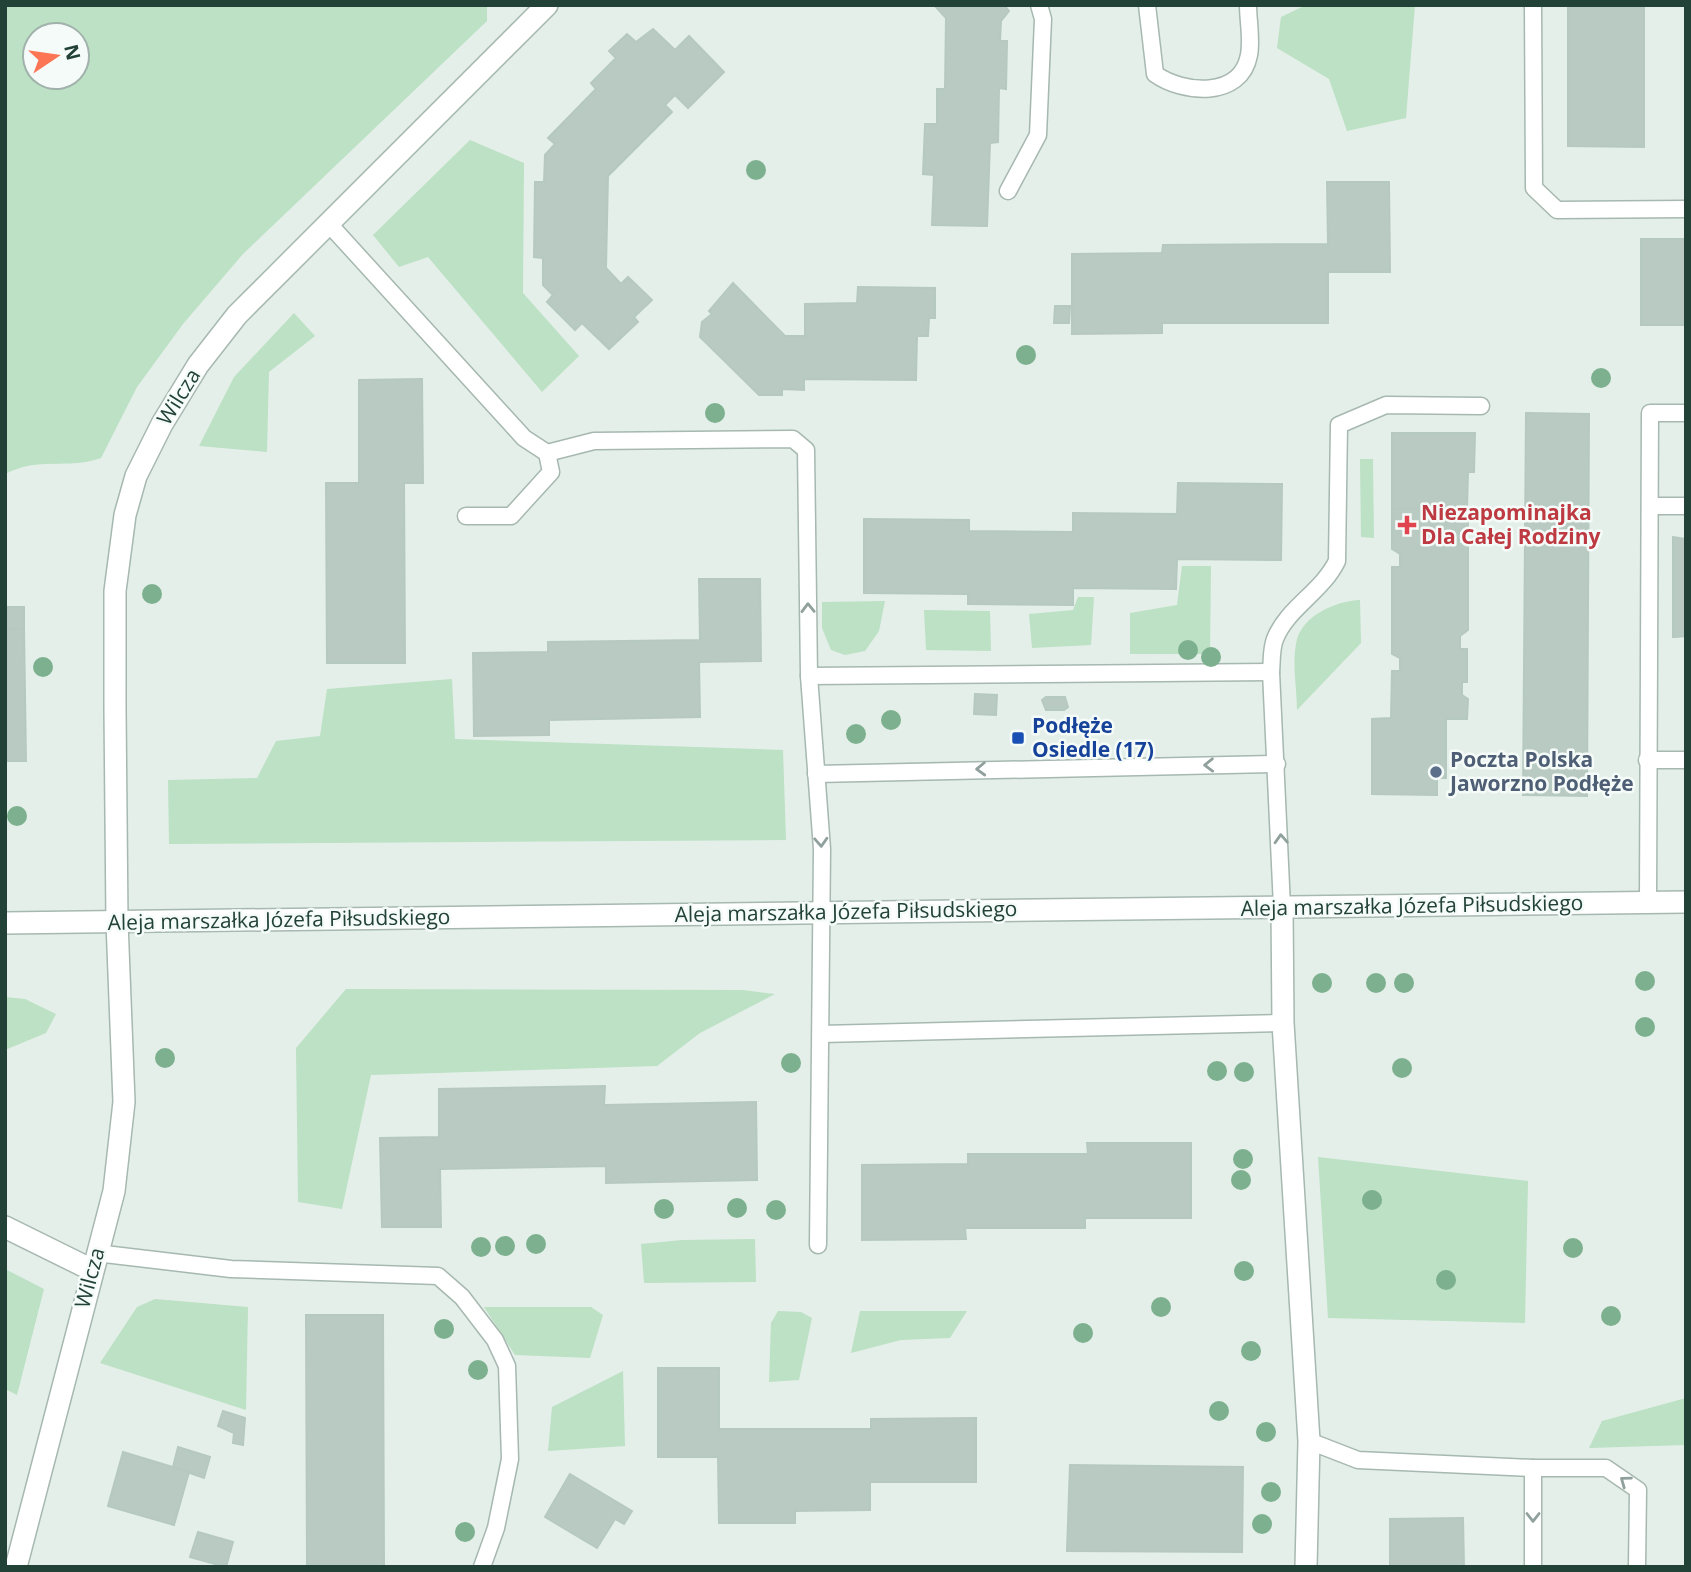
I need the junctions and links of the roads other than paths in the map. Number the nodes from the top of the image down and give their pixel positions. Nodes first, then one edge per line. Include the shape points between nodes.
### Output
1 (547, 5) edge
2 (1039, 5) edge
3 (1147, 5) edge
4 (1248, 5) edge
5 (1533, 5) edge
6 (1008, 191) dead end
7 (1686, 209) edge
8 (329, 223) junction
9 (1481, 406) dead end
10 (1686, 413) edge
11 (547, 453) junction
12 (1650, 506) junction
13 (1686, 506) edge
14 (467, 516) dead end
15 (1271, 672) junction
16 (809, 676) junction
17 (1647, 760) junction
18 (1686, 760) edge
19 (1277, 764) junction
20 (816, 774) junction
21 (1648, 902) junction
22 (1686, 902) edge
23 (1282, 908) junction
24 (821, 911) junction
25 (117, 922) junction
26 (5, 923) edge
27 (1283, 1023) junction
28 (821, 1034) junction
29 (5, 1227) edge
30 (817, 1245) dead end
31 (94, 1261) junction
32 (1309, 1441) junction
33 (1533, 1468) junction
34 (16, 1567) edge
35 (482, 1567) edge
36 (1306, 1567) edge
37 (1532, 1567) edge
38 (1637, 1567) edge

1 - 8 street, Wilcza
2 - 6 lane via 1043,19 1038,135
3 - 4 lane via 1155,74 1168,83 1197,90 1219,87 1243,72 1250,54
5 - 7 lane via 1534,188 1557,210
8 - 11 lane via 524,438
8 - 25 street, Wilcza via 237,315 198,365 132,486 115,591
9 - 15 lane via 1386,405 1339,425 1337,562 1328,579 1282,625 1274,642
10 - 12 lane via 1650,413
11 - 14 lane via 551,472 511,516
16 -> 11 lane via 806,450 793,439 594,441
12 - 13 lane
12 - 17 lane
15 - 16 lane
15 - 19 lane
16 - 20 lane
17 - 18 lane
17 - 21 lane
19 -> 20 lane
23 -> 19 lane
20 -> 24 lane
21 - 22 street, Aleja marszałka Józefa Piłsudskiego
21 - 23 street, Aleja marszałka Józefa Piłsudskiego
23 - 24 street, Aleja marszałka Józefa Piłsudskiego
23 - 27 street
24 - 25 street, Aleja marszałka Józefa Piłsudskiego
24 - 28 lane
25 - 26 street, Aleja marszałka Józefa Piłsudskiego
25 - 31 street, Wilcza via 124,1102 114,1191
27 - 28 lane
27 - 32 street
28 - 30 lane
29 - 31 street
31 - 34 street, Wilcza
31 - 35 lane via 438,1276 462,1297 495,1340 508,1366 510,1459 496,1528
32 - 33 lane via 1358,1460
32 - 36 street
33 -> 37 lane
38 -> 33 lane via 1638,1490 1606,1468

